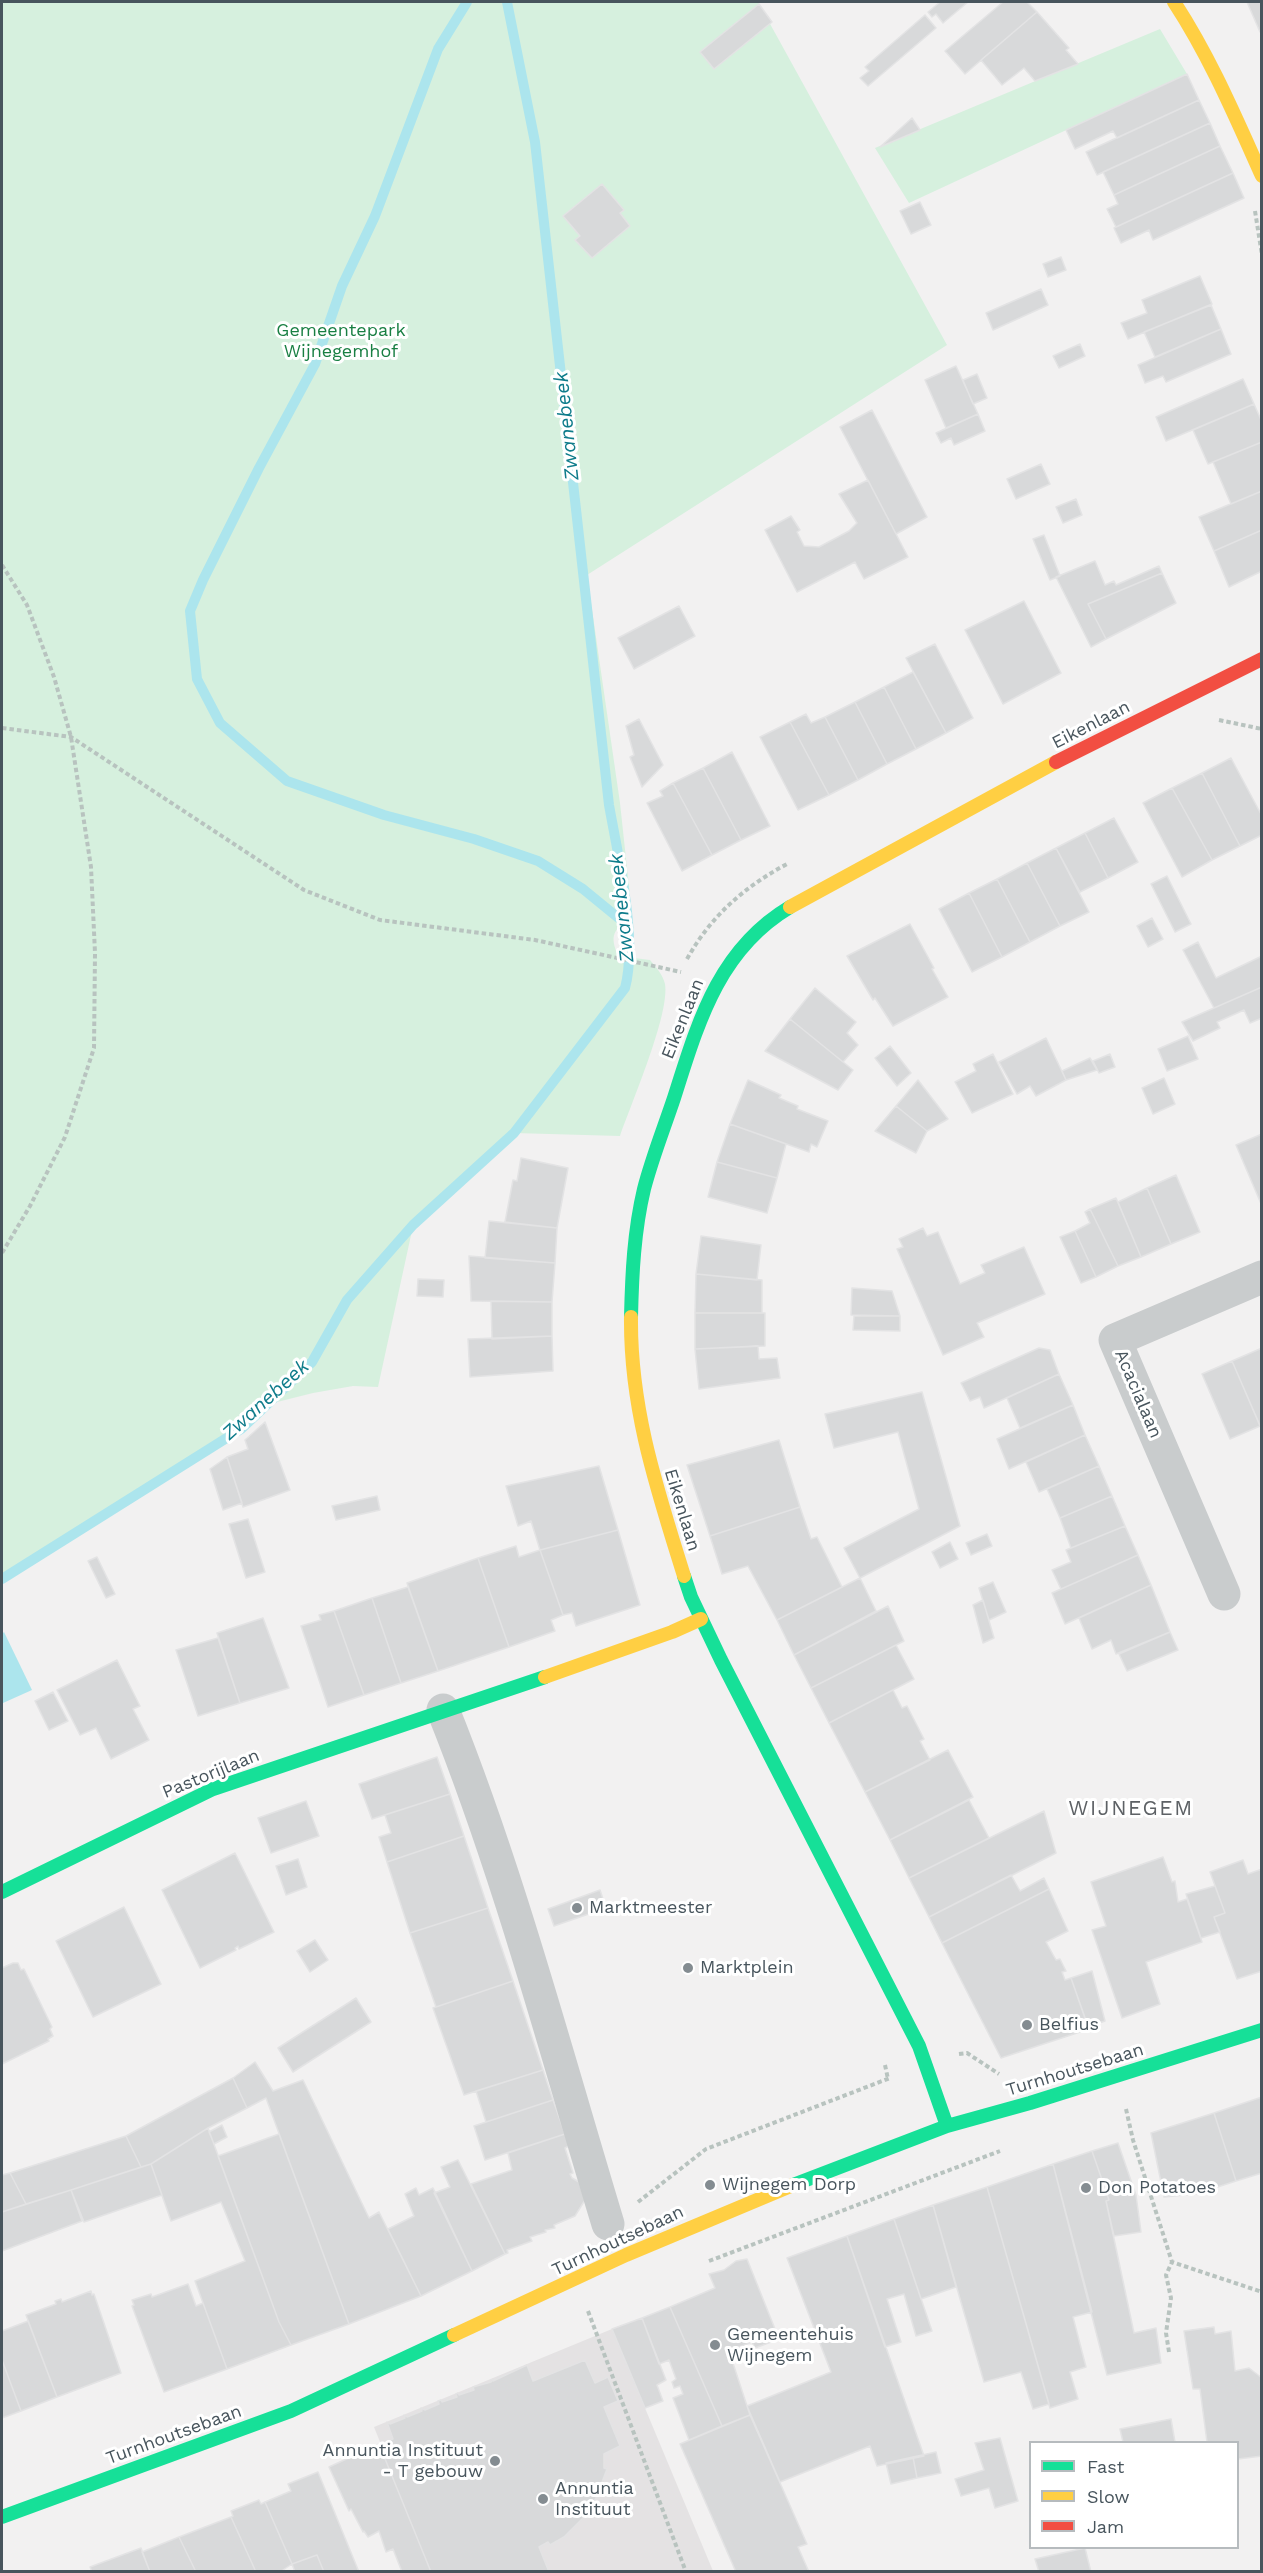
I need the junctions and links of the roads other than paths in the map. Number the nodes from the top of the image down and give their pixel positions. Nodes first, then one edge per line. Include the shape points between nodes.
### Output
1 (1174, 2) edge
2 (1262, 176) edge
3 (1262, 659) edge
4 (1262, 1277) edge
5 (1224, 1594) dead end
6 (701, 1619) junction
7 (443, 1710) junction
8 (2, 1892) edge
9 (1262, 2030) edge
10 (947, 2126) junction
11 (608, 2224) road end
12 (2, 2517) edge

1 - 2 street via 1222,86
3 - 6 street, Eikenlaan via 1027,777 824,886 773,917 746,942 717,982 700,1015 644,1190 632,1264 631,1348 640,1424 684,1577
4 - 5 street, Acacialaan via 1115,1340
6 - 7 street
6 - 10 street via 919,2046
7 - 8 street, Pastorijlaan via 213,1789
7 - 11 street via 497,1860
9 - 10 street, Turnhoutsebaan
10 - 12 street, Turnhoutsebaan via 734,2208 291,2411

